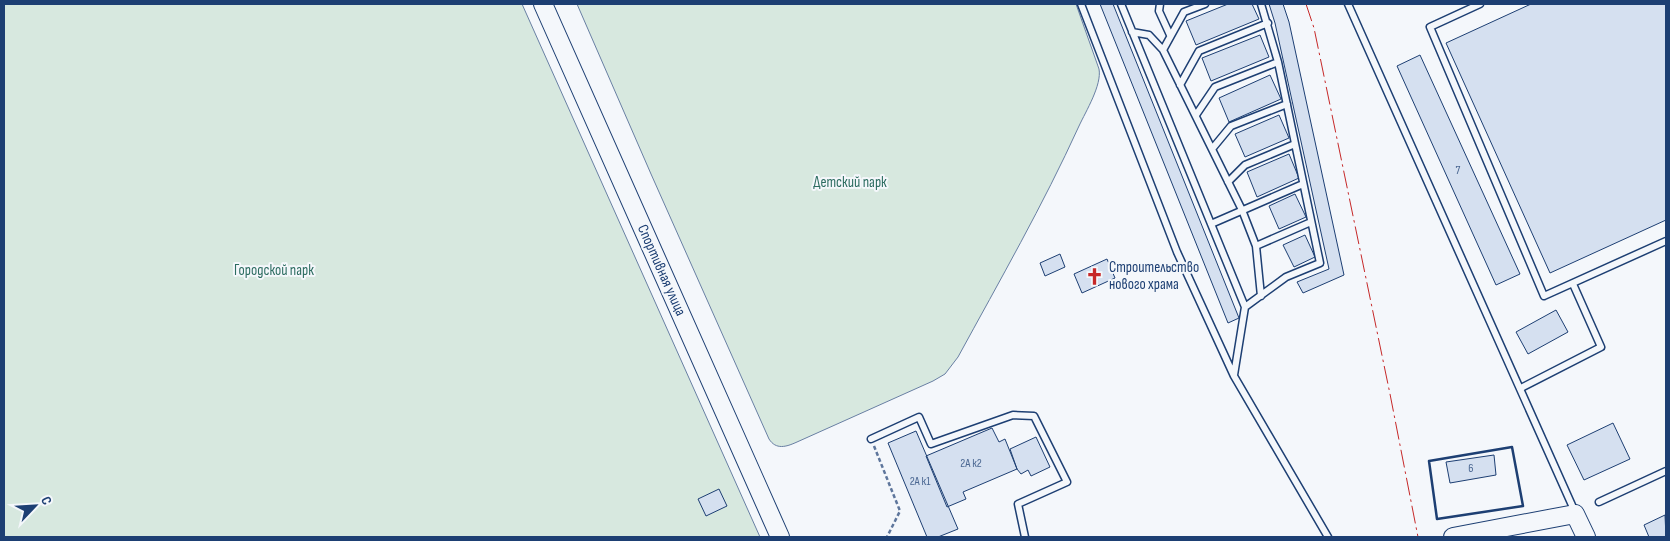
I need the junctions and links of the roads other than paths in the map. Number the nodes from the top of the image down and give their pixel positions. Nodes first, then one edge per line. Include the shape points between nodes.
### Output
1 (543, 4) edge
2 (1081, 4) edge
3 (1121, 4) edge
4 (1160, 4) edge
5 (1206, 4) edge
6 (1261, 4) edge
7 (1348, 4) edge
8 (1480, 4) edge
9 (1268, 23) junction
10 (1132, 32) junction
11 (1170, 35) junction
12 (1163, 50) junction
13 (1278, 62) junction
14 (1180, 85) junction
15 (1287, 104) junction
16 (1196, 116) junction
17 (1295, 144) junction
18 (1212, 149) junction
19 (1228, 182) junction
20 (1303, 184) junction
21 (1242, 210) junction
22 (1311, 222) junction
23 (1211, 224) junction
24 (1666, 241) edge
25 (1256, 246) junction
26 (1573, 284) junction
27 (1261, 296) junction
28 (1245, 307) junction
29 (1234, 376) junction
30 (1521, 388) junction
31 (871, 439) road end
32 (1666, 471) edge
33 (1599, 502) dead end
34 (1576, 514) junction
35 (1462, 536) edge
36 (780, 537) edge
37 (1025, 537) edge
38 (1328, 537) edge
39 (1586, 537) edge

1 - 36 street, Спортивная улица
2 - 29 lane via 1177,252
3 - 10 lane
4 - 11 lane via 1159,12
5 - 11 lane via 1184,12
6 - 9 lane
7 - 30 lane
8 - 26 lane via 1430,27 1544,296
9 - 13 lane
9 - 14 lane via 1199,51
10 - 12 lane via 1149,35
10 - 23 lane
11 - 12 lane
12 - 14 lane
13 - 15 lane
13 - 16 lane via 1215,87
14 - 16 lane
15 - 17 lane
15 - 18 lane via 1231,126
16 - 18 lane
17 - 19 lane via 1245,165
17 - 20 lane
18 - 19 lane
19 - 21 lane
20 - 21 lane
20 - 22 lane
21 - 23 lane
21 - 25 lane
22 - 25 lane
22 - 27 lane via 1320,263 1286,277
23 - 28 lane
24 - 26 lane
25 - 27 lane
26 - 30 lane via 1601,347
27 - 28 lane
28 - 29 lane
29 - 38 lane
30 - 34 lane
31 - 37 lane via 920,417 931,444 1013,415 1034,416 1067,482 1018,504
32 - 33 lane
34 - 35 street
34 - 39 street

